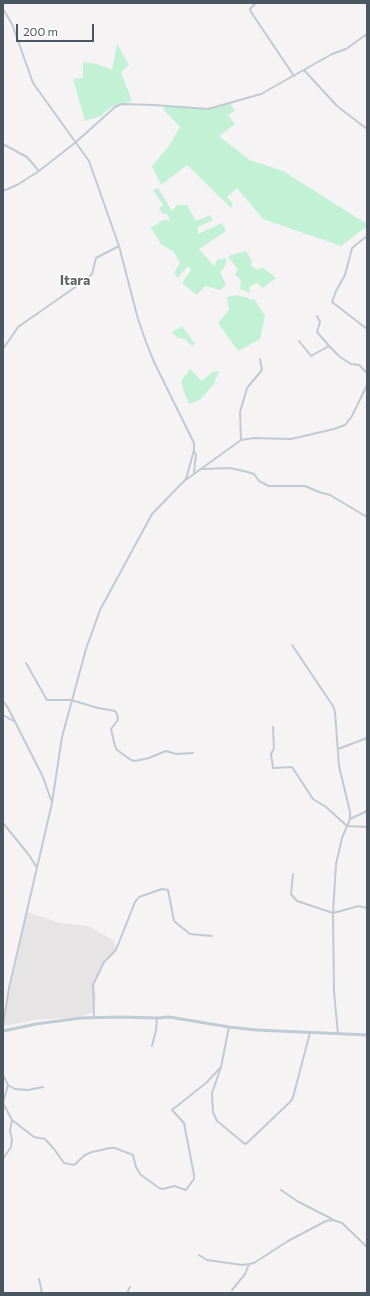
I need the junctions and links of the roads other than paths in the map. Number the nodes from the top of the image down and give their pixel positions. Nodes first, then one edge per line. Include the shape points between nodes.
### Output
1 (256, 3) edge
2 (3, 9) edge
3 (367, 34) edge
4 (304, 70) junction
5 (294, 76) junction
6 (367, 129) edge
7 (76, 142) junction
8 (3, 144) edge
9 (39, 170) junction
10 (3, 191) edge
11 (367, 236) edge
12 (119, 246) junction
13 (317, 316) dead end
14 (367, 329) edge
15 (299, 341) dead end
16 (329, 346) junction
17 (3, 349) edge
18 (260, 359) dead end
19 (367, 373) edge
20 (367, 385) edge
21 (241, 440) junction
22 (194, 450) junction
23 (200, 469) junction
24 (194, 473) junction
25 (186, 480) junction
26 (367, 517) edge
27 (292, 645) dead end
28 (26, 663) dead end
29 (71, 700) junction
30 (3, 701) edge
31 (3, 715) edge
32 (16, 723) junction
33 (273, 727) dead end
34 (367, 738) edge
35 (338, 749) junction
36 (193, 753) dead end
37 (52, 803) junction
38 (367, 812) edge
39 (350, 819) junction
40 (3, 823) edge
41 (347, 826) junction
42 (367, 827) edge
43 (37, 868) junction
44 (293, 874) dead end
45 (367, 908) edge
46 (333, 913) junction
47 (212, 936) dead end
48 (94, 1018) junction
49 (157, 1018) junction
50 (3, 1025) edge
51 (229, 1028) junction
52 (3, 1031) edge
53 (310, 1033) junction
54 (338, 1034) junction
55 (367, 1035) edge
56 (152, 1046) dead end
57 (221, 1067) junction
58 (3, 1075) edge
59 (8, 1085) junction
60 (43, 1087) dead end
61 (12, 1120) junction
62 (3, 1159) edge
63 (281, 1190) dead end
64 (333, 1220) junction
65 (367, 1247) edge
66 (199, 1255) dead end
67 (249, 1264) junction
68 (39, 1279) dead end
69 (130, 1287) dead end
70 (232, 1290) dead end
71 (42, 1293) edge
72 (127, 1293) edge

1 - 5 street via 250,9 251,12
2 - 7 street via 12,24 33,83
3 - 4 street via 346,49
4 - 5 street
4 - 6 street via 337,106
5 - 7 street via 261,94 208,108 122,104 115,107
7 - 9 street
7 - 12 street via 89,161
8 - 9 street via 28,157
9 - 10 street
11 - 14 street via 352,248 345,275 332,302
12 - 17 street via 96,258 92,274 87,279 18,327
12 - 22 street via 146,342 194,442
13 - 16 street via 320,322 317,332
15 - 16 street via 311,356
16 - 19 street via 340,358 359,366
18 - 21 street via 262,370 248,386 240,412
20 - 21 street via 345,425 291,439
21 - 23 street
22 - 24 street
22 - 25 street
23 - 24 street
23 - 26 street via 230,468 254,474 259,481 269,486 305,486 330,495
24 - 25 street
25 - 29 street via 152,514 100,610
27 - 35 street via 333,706
28 - 29 street via 47,700
29 - 36 street via 115,711 118,720 112,729 114,746 131,760 149,758 166,751 176,754
29 - 37 street via 62,737
30 - 32 street
31 - 32 street
32 - 37 street via 42,775
33 - 41 street via 272,767 292,767 311,798 326,807
34 - 35 street
35 - 39 street
37 - 43 street
38 - 39 street
39 - 41 street
40 - 43 street via 29,854
41 - 42 street
41 - 46 street via 336,864
43 - 50 street
44 - 46 street via 290,894 293,898
45 - 46 street via 359,906
46 - 54 street via 334,992
47 - 48 street via 190,934 174,921 168,890 162,889 139,897 116,950 104,962 93,984
48 - 49 main road
48 - 52 main road via 36,1024
49 - 51 main road via 169,1017
49 - 56 street
51 - 53 main road
51 - 57 street
53 - 54 main road
53 - 57 street via 291,1101 246,1144 238,1140 213,1116 212,1093
54 - 55 main road
57 - 61 street via 206,1083 172,1110 184,1123 194,1175 186,1190 175,1186 159,1188 140,1174 133,1155 115,1148 92,1152 76,1164 66,1164 45,1140 34,1137
58 - 59 street
59 - 60 street via 15,1090
59 - 61 street via 3,1103
61 - 62 street via 11,1147
63 - 64 street via 296,1201
64 - 65 street via 342,1223
64 - 67 street via 288,1240
66 - 67 street via 206,1260
67 - 70 street via 245,1274
68 - 71 street
69 - 72 street

